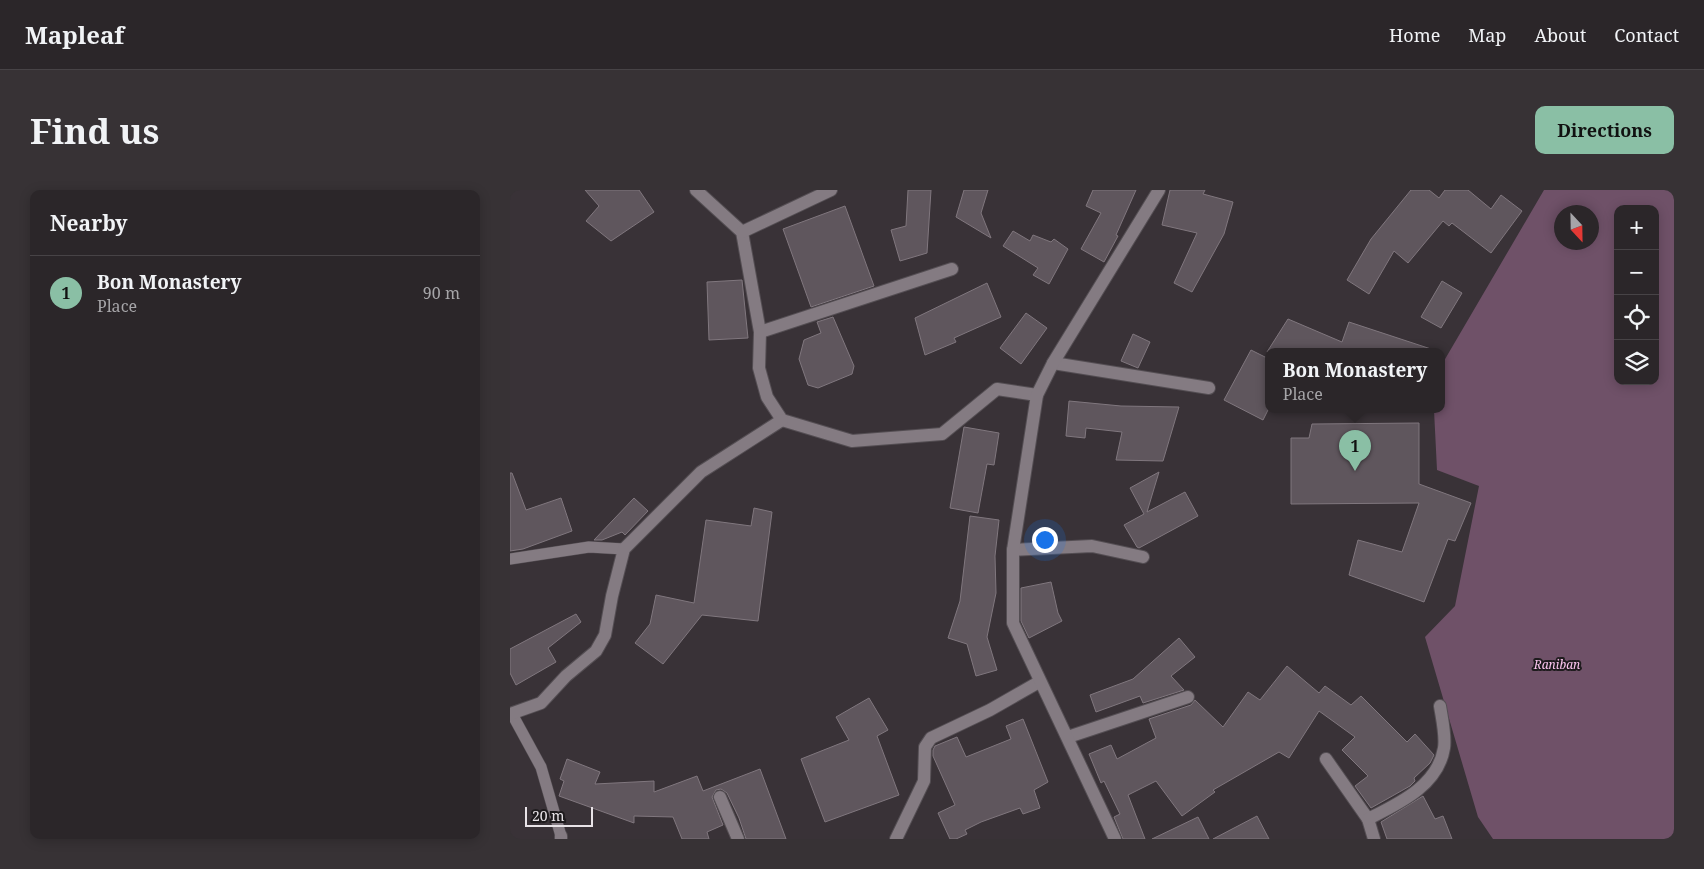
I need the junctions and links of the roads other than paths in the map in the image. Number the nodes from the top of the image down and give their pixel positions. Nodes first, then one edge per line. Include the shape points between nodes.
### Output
1 (696, 190) edge
2 (831, 190) edge
3 (1159, 190) edge
4 (742, 232) junction
5 (952, 269) dead end
6 (760, 332) junction
7 (1053, 362) junction
8 (1209, 388) dead end
9 (1037, 395) junction
10 (782, 420) junction
11 (624, 549) junction
12 (1014, 550) junction
13 (1143, 557) dead end
14 (510, 558) edge
15 (1039, 682) junction
16 (1188, 698) dead end
17 (1440, 706) dead end
18 (511, 714) edge
19 (1068, 737) junction
20 (1326, 759) dead end
21 (720, 797) dead end
22 (1368, 820) junction
23 (561, 838) edge
24 (738, 839) edge
25 (896, 839) edge
26 (1115, 839) edge
27 (1374, 839) edge

1 - 4 street
2 - 4 street
3 - 7 street
4 - 6 street
5 - 6 street
6 - 10 street via 759,368 767,397
7 - 8 street
7 - 9 street
9 - 10 street via 997,389 942,434 852,441
9 - 12 street
10 - 11 street via 701,472
11 - 14 lane via 588,547
11 - 18 street via 605,636 596,651 541,703
12 - 13 street via 1092,546
12 - 15 street via 1013,623
15 - 19 street
15 - 25 street via 931,738 925,747 924,781
16 - 19 street
17 - 22 street via 1444,748 1436,770 1410,798
18 - 23 lane via 541,767
19 - 26 street
20 - 22 street
21 - 24 street
22 - 27 street

